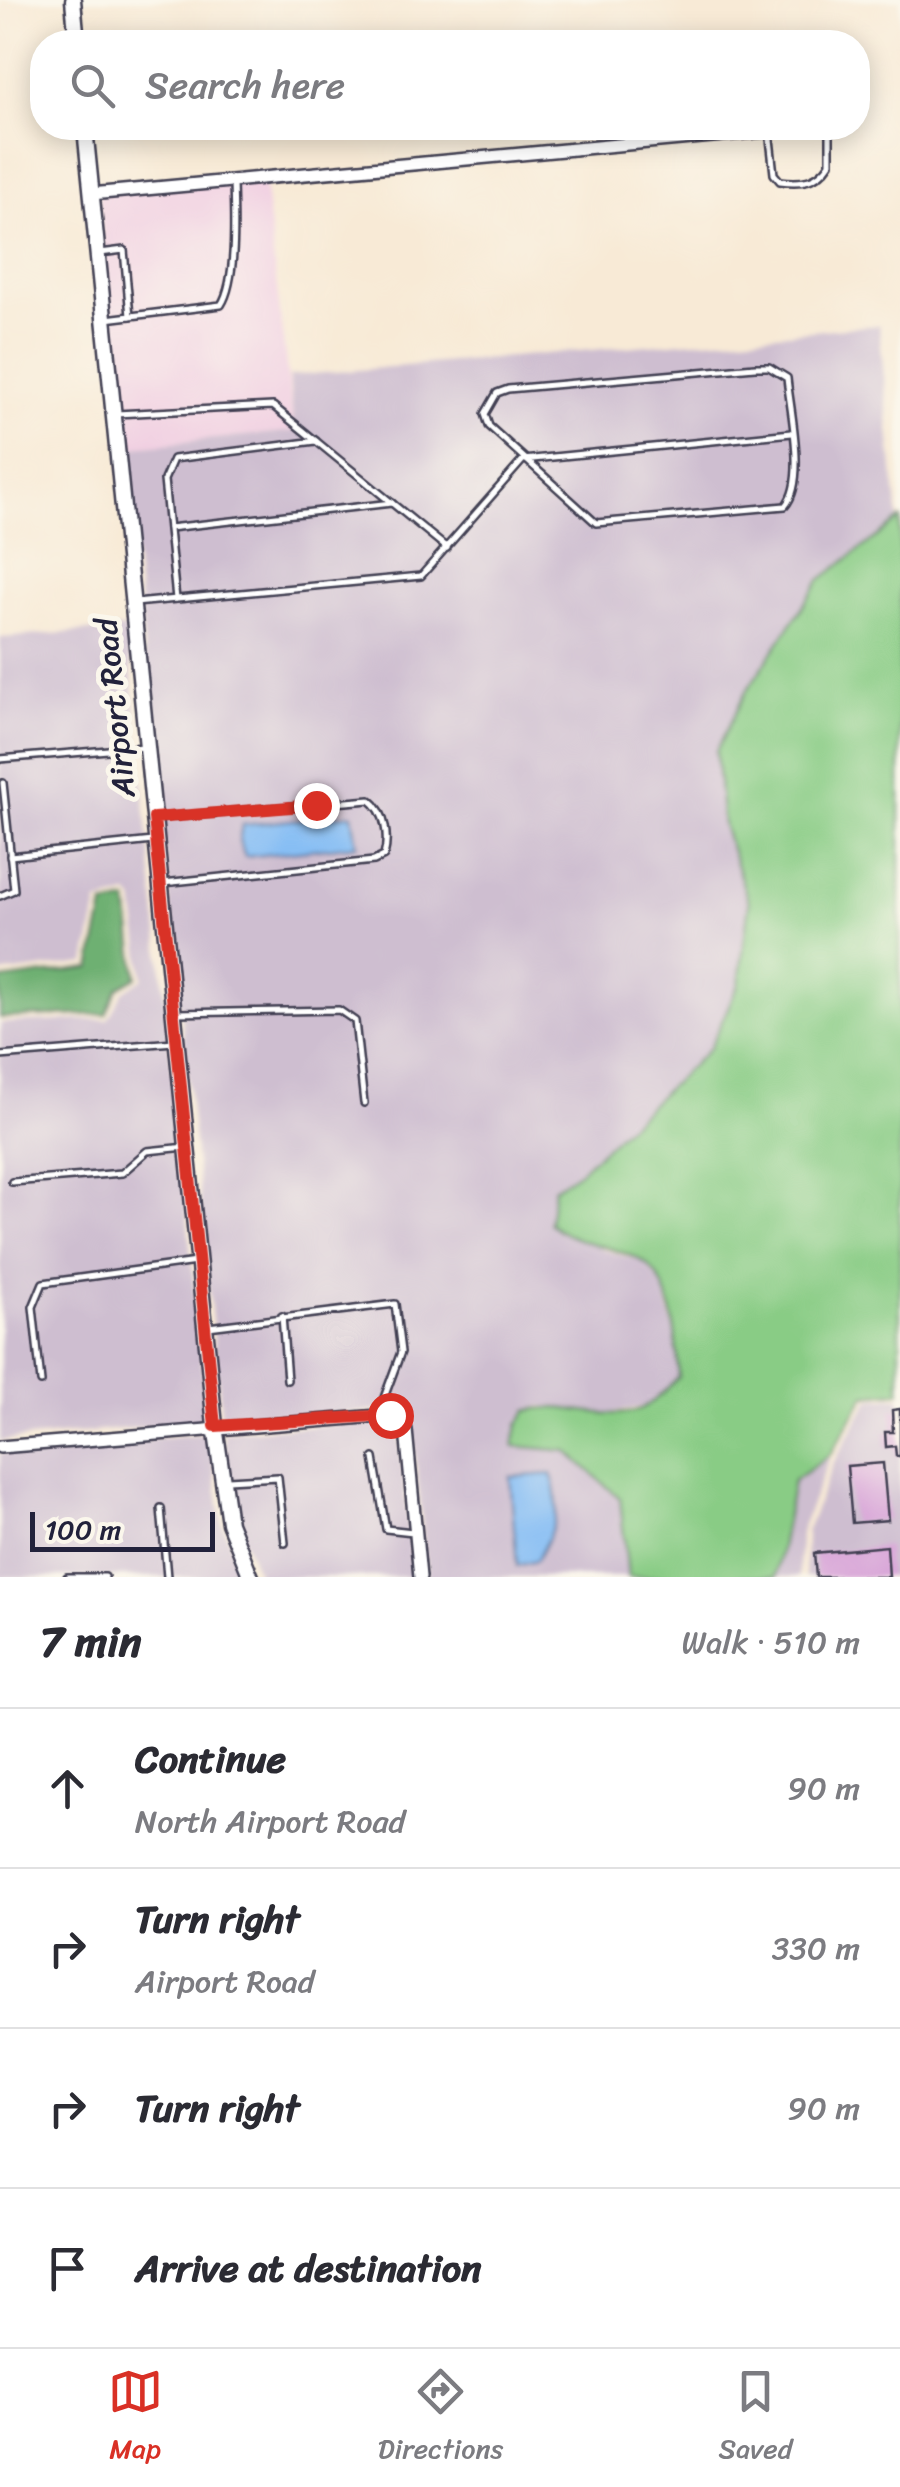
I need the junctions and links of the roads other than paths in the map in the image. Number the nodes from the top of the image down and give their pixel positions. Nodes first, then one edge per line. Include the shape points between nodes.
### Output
1 (73, 0) edge
2 (76, 30) edge
3 (86, 140) edge
4 (663, 140) edge
5 (769, 140) edge
6 (831, 140) edge
7 (234, 181) junction
8 (91, 194) junction
9 (97, 253) junction
10 (130, 316) junction
11 (104, 319) junction
12 (113, 414) junction
13 (792, 433) junction
14 (316, 441) junction
15 (523, 460) junction
16 (392, 503) junction
17 (169, 528) junction
18 (447, 548) junction
19 (176, 599) junction
20 (132, 604) junction
21 (147, 747) junction
22 (0, 759) edge
23 (3, 783) dead end
24 (154, 818) junction
25 (156, 840) junction
26 (10, 856) junction
27 (160, 884) junction
28 (0, 896) edge
29 (174, 1014) junction
30 (177, 1042) junction
31 (0, 1056) edge
32 (364, 1103) dead end
33 (189, 1146) junction
34 (12, 1182) dead end
35 (198, 1262) junction
36 (282, 1316) junction
37 (205, 1328) junction
38 (287, 1380) dead end
39 (41, 1382) dead end
40 (377, 1416) junction
41 (215, 1426) junction
42 (0, 1447) edge
43 (374, 1458) dead end
44 (223, 1480) junction
45 (160, 1508) dead end
46 (416, 1532) junction
47 (285, 1543) dead end
48 (67, 1577) edge
49 (105, 1577) edge
50 (167, 1577) edge
51 (252, 1577) edge
52 (420, 1577) edge

1 - 2 street
3 - 8 street, Airport Road
4 - 7 street
5 - 6 lane via 774,174 786,182 823,174
7 - 8 street
7 - 10 lane via 234,235 221,305
8 - 9 street, Airport Road
9 - 10 lane via 124,250
9 - 11 street, Airport Road
10 - 11 lane
11 - 12 street, Airport Road
12 - 14 lane via 273,406
12 - 20 street, Airport Road
13 - 15 lane
13 - 15 lane via 796,487 785,506 596,523
13 - 15 lane via 787,378 769,367 496,393 485,414 488,426
14 - 16 lane
14 - 17 lane via 173,459 164,480
15 - 18 lane
16 - 17 lane
16 - 18 lane
17 - 19 lane
18 - 19 lane via 421,576
19 - 20 lane
20 - 21 street, Airport Road
21 - 22 lane
21 - 24 street, Airport Road
23 - 26 lane
24 - 25 street, Airport Road
24 - 27 lane via 370,800 388,840 384,856 374,861
25 - 26 lane
25 - 27 street, Airport Road
26 - 28 lane via 14,890
27 - 29 street, Airport Road
29 - 30 street, Airport Road
29 - 32 lane via 340,1010 355,1021
30 - 31 lane
30 - 33 street, Airport Road
33 - 34 lane via 147,1150 122,1173
33 - 35 street, Airport Road
35 - 37 street, Airport Road
35 - 39 lane via 43,1283 33,1307
36 - 37 lane
36 - 38 lane
36 - 40 lane via 395,1304 402,1352
37 - 41 street, Airport Road
40 - 41 street
40 - 46 street via 390,1415 406,1430
41 - 42 street
41 - 44 street, Airport Road
43 - 46 lane via 386,1529
44 - 47 lane via 278,1477
44 - 51 street, Airport Road via 229,1523
45 - 50 lane
46 - 52 street
48 - 49 lane

